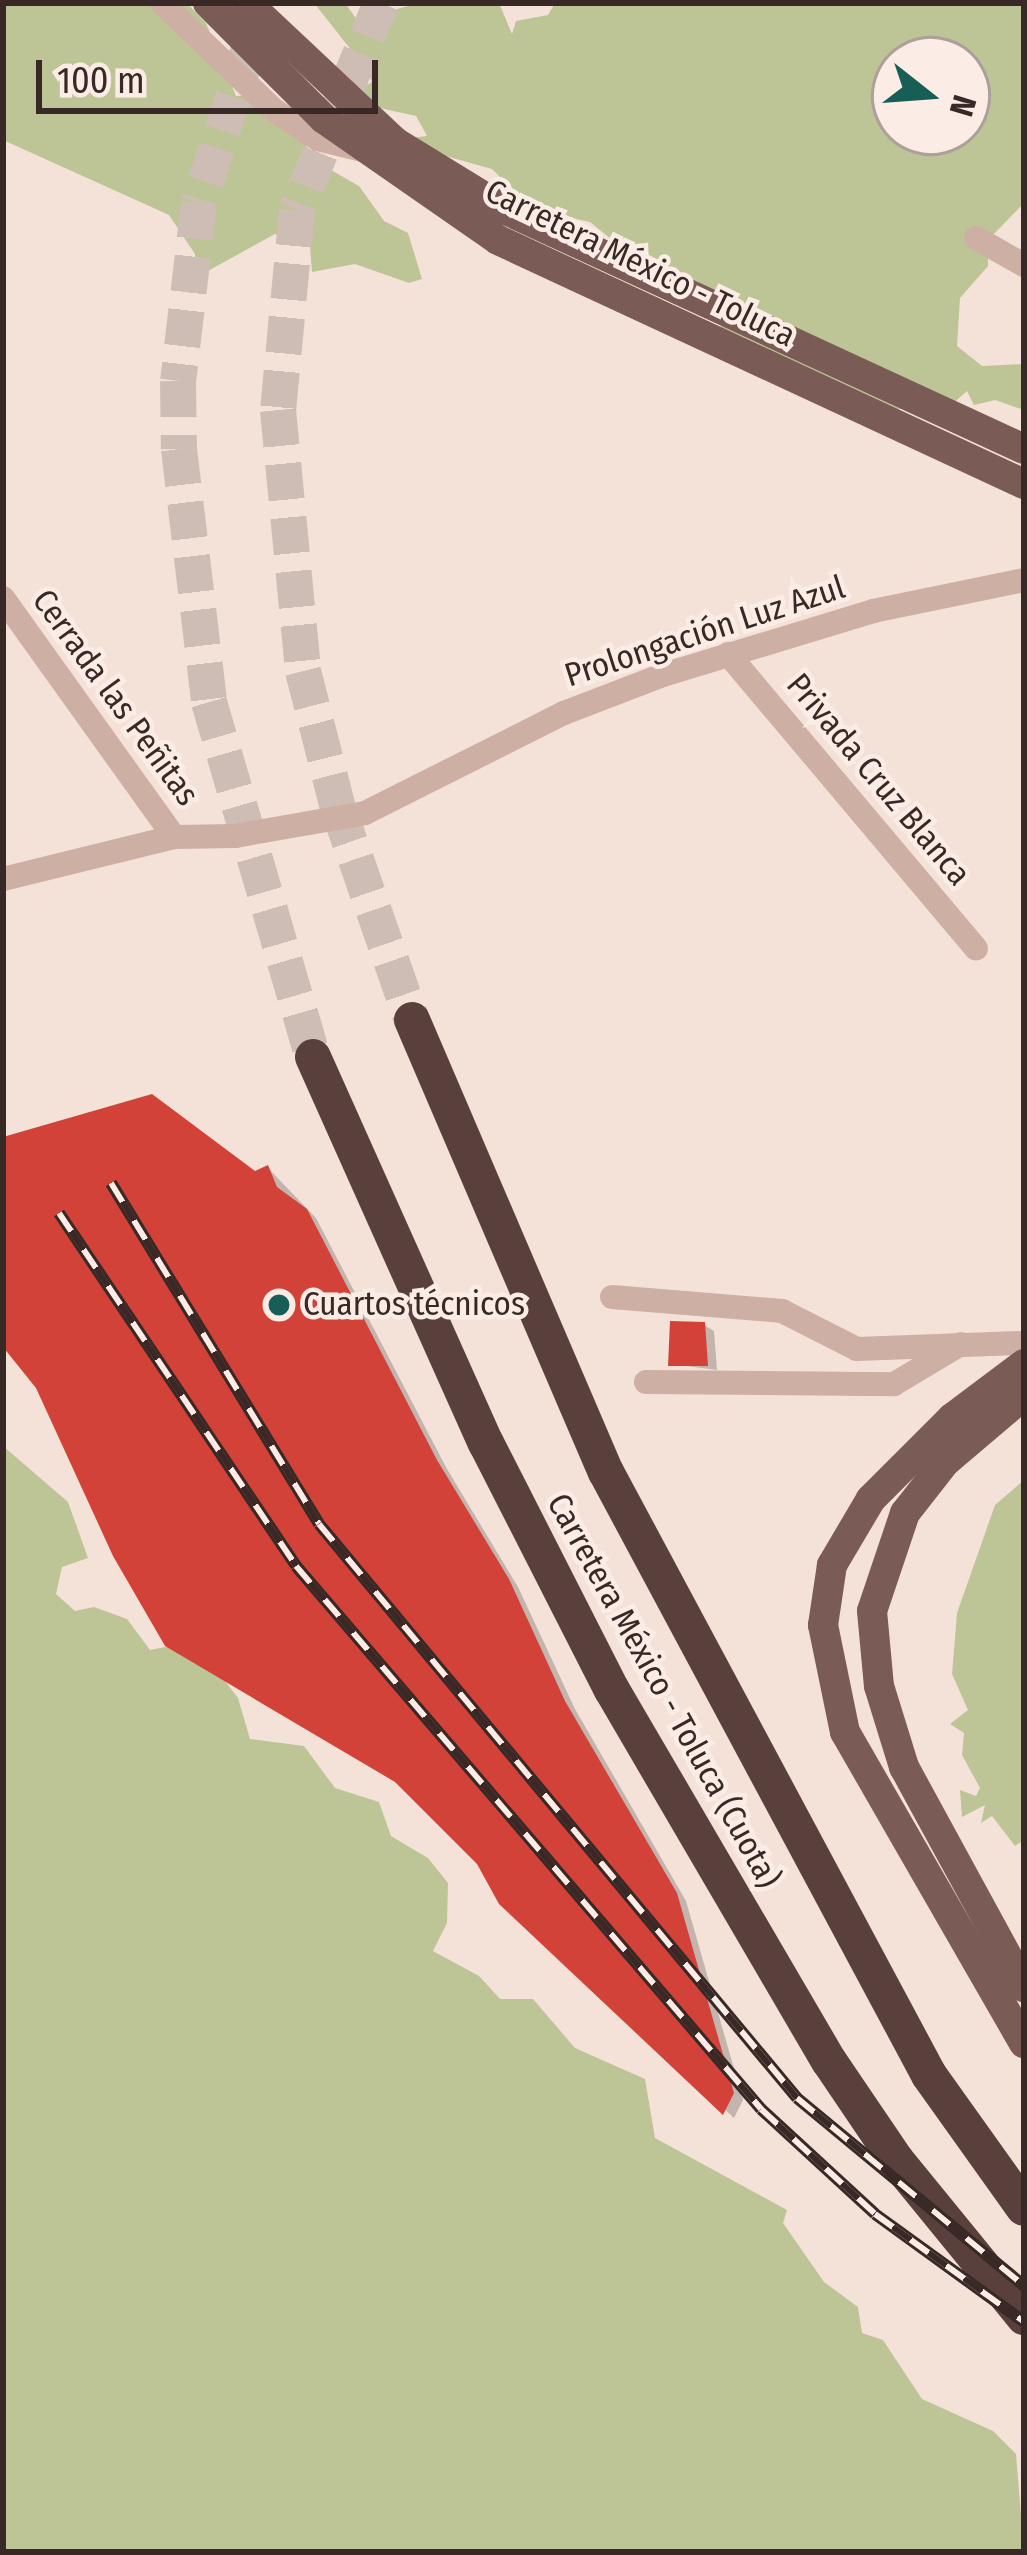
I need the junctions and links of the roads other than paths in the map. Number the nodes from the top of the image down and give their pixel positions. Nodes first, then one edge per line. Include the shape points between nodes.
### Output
1 (162, 3) edge
2 (208, 3) edge
3 (247, 3) edge
4 (362, 150) junction
5 (976, 238) dead end
6 (1024, 265) edge
7 (1024, 449) edge
8 (1024, 484) edge
9 (1024, 580) edge
10 (3, 598) edge
11 (728, 654) junction
12 (174, 837) junction
13 (3, 879) edge
14 (976, 948) dead end
15 (412, 1020) tunnel mouth
16 (314, 1057) tunnel mouth
17 (612, 1297) dead end
18 (963, 1343) junction
19 (1024, 1343) edge
20 (1024, 1364) edge
21 (646, 1382) dead end
22 (1024, 1395) edge
23 (1024, 1987) edge
24 (1024, 2043) edge
25 (1024, 2208) edge
26 (1024, 2317) edge

1 - 4 street via 274,110 318,140
2 - 4 main road, Carretera México - Toluca
3 - 7 main road, Carretera México - Toluca via 395,142 506,210
4 - 8 main road, Carretera México - Toluca via 498,240
5 - 6 street
9 - 11 street, Prolongación Luz Azul via 872,611
10 - 12 street, Cerrada las Peñitas
11 - 12 street, Prolongación Luz Azul via 564,713 365,813 236,836
11 - 14 street, Privada Cruz Blanca
12 - 13 street, Prolongación Luz Azul
15 - 25 highway, Carretera México - Toluca (Cuota) via 606,1472 929,2075
16 - 26 highway, Carretera México - Toluca (Cuota) via 486,1443 623,1711 829,2061 896,2161
17 - 18 street via 782,1311 857,1349
18 - 19 street
18 - 21 street via 894,1384
20 - 24 main road via 952,1418 871,1499 832,1565 823,1625 845,1732
22 - 23 main road via 945,1462 905,1514 872,1611 879,1686 904,1767

